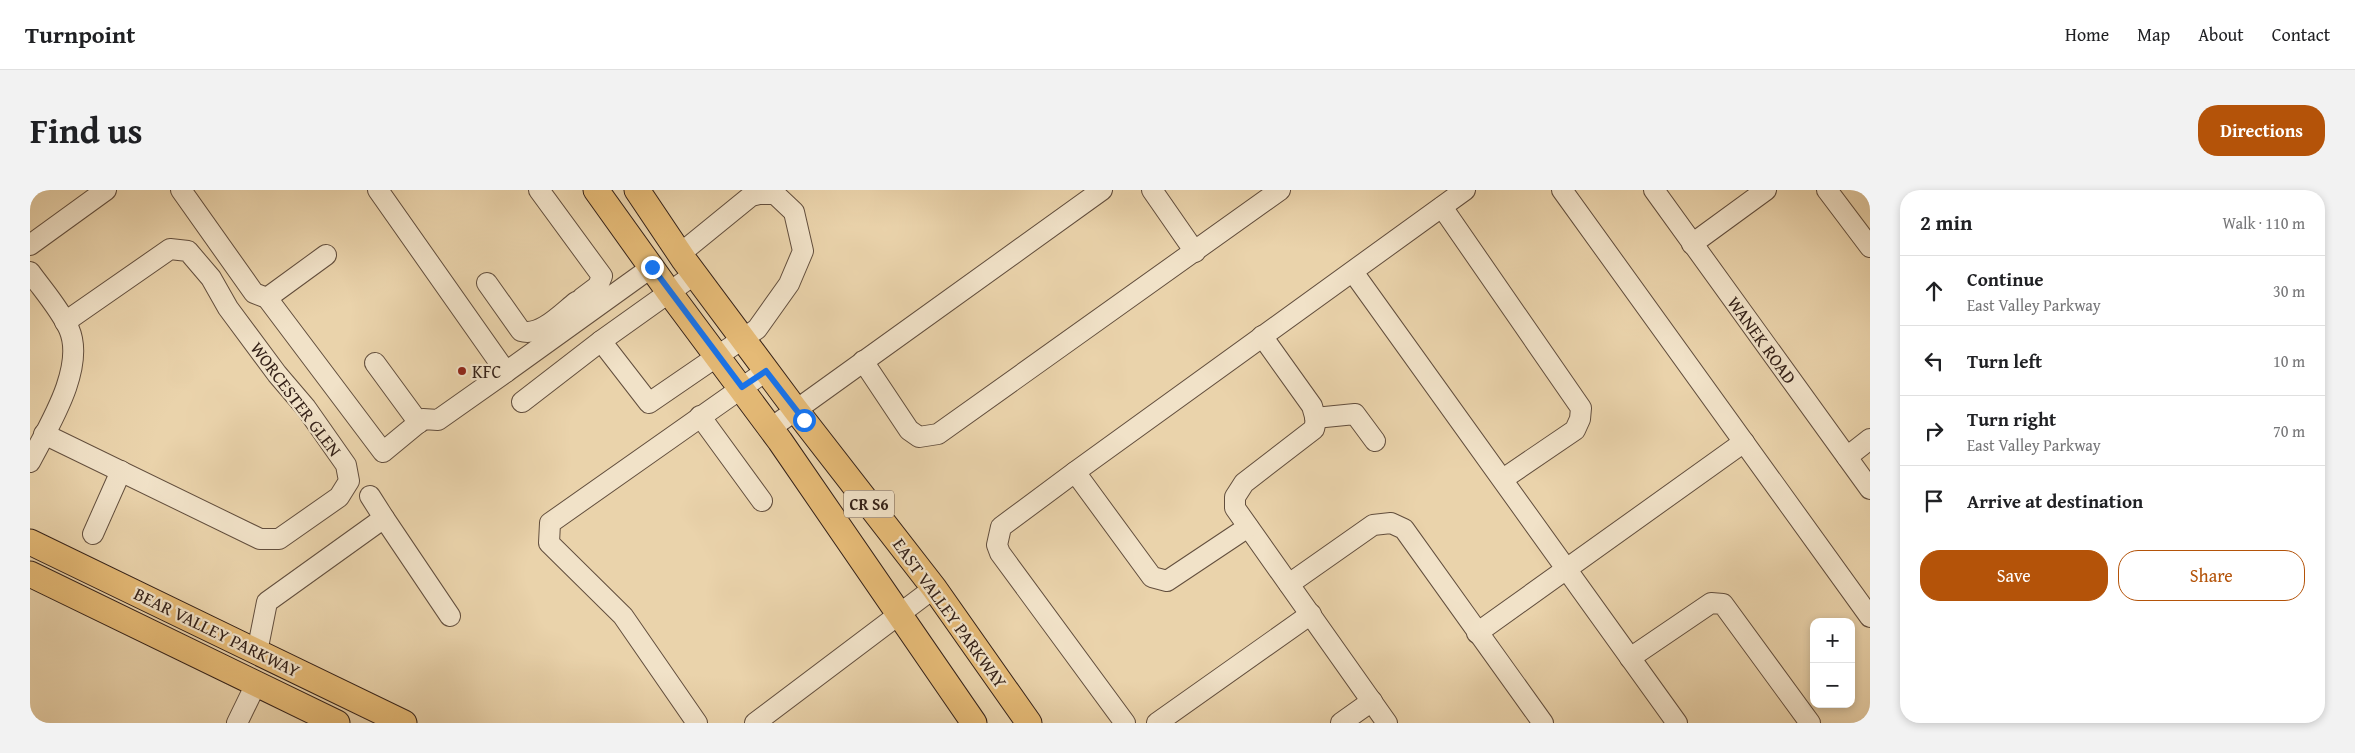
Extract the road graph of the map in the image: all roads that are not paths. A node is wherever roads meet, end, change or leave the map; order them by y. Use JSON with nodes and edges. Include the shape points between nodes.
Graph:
{"nodes":[{"id":1,"x":106,"y":190,"type":"edge"},
{"id":2,"x":181,"y":190,"type":"edge"},
{"id":3,"x":378,"y":190,"type":"edge"},
{"id":4,"x":539,"y":190,"type":"edge"},
{"id":5,"x":596,"y":190,"type":"edge"},
{"id":6,"x":637,"y":190,"type":"edge"},
{"id":7,"x":1102,"y":190,"type":"edge"},
{"id":8,"x":1152,"y":190,"type":"edge"},
{"id":9,"x":1280,"y":190,"type":"edge"},
{"id":10,"x":1465,"y":190,"type":"edge"},
{"id":11,"x":1562,"y":190,"type":"edge"},
{"id":12,"x":1654,"y":190,"type":"edge"},
{"id":13,"x":1766,"y":190,"type":"edge"},
{"id":14,"x":1827,"y":190,"type":"edge"},
{"id":15,"x":1442,"y":207,"type":"junction"},
{"id":16,"x":1692,"y":244,"type":"junction"},
{"id":17,"x":30,"y":245,"type":"edge"},
{"id":18,"x":1870,"y":247,"type":"edge"},
{"id":19,"x":1195,"y":252,"type":"junction"},
{"id":20,"x":681,"y":253,"type":"junction"},
{"id":21,"x":326,"y":255,"type":"dead end"},
{"id":22,"x":652,"y":267,"type":"junction"},
{"id":23,"x":30,"y":272,"type":"edge"},
{"id":24,"x":1353,"y":272,"type":"junction"},
{"id":25,"x":695,"y":274,"type":"junction"},
{"id":26,"x":487,"y":283,"type":"dead end"},
{"id":27,"x":669,"y":292,"type":"junction"},
{"id":28,"x":267,"y":298,"type":"junction"},
{"id":29,"x":65,"y":322,"type":"junction"},
{"id":30,"x":1262,"y":336,"type":"junction"},
{"id":31,"x":743,"y":338,"type":"junction"},
{"id":32,"x":601,"y":340,"type":"junction"},
{"id":33,"x":718,"y":355,"type":"junction"},
{"id":34,"x":863,"y":361,"type":"junction"},
{"id":35,"x":375,"y":363,"type":"dead end"},
{"id":36,"x":766,"y":371,"type":"junction"},
{"id":37,"x":506,"y":372,"type":"junction"},
{"id":38,"x":742,"y":387,"type":"junction"},
{"id":39,"x":522,"y":402,"type":"dead end"},
{"id":40,"x":795,"y":410,"type":"junction"},
{"id":41,"x":700,"y":416,"type":"junction"},
{"id":42,"x":1315,"y":418,"type":"junction"},
{"id":43,"x":419,"y":422,"type":"junction"},
{"id":44,"x":771,"y":428,"type":"junction"},
{"id":45,"x":1870,"y":438,"type":"edge"},
{"id":46,"x":1375,"y":441,"type":"dead end"},
{"id":47,"x":1744,"y":442,"type":"junction"},
{"id":48,"x":35,"y":447,"type":"edge"},
{"id":49,"x":1847,"y":457,"type":"junction"},
{"id":50,"x":121,"y":471,"type":"junction"},
{"id":51,"x":1075,"y":472,"type":"junction"},
{"id":52,"x":1503,"y":480,"type":"junction"},
{"id":53,"x":1870,"y":489,"type":"edge"},
{"id":54,"x":370,"y":496,"type":"dead end"},
{"id":55,"x":762,"y":501,"type":"dead end"},
{"id":56,"x":384,"y":518,"type":"junction"},
{"id":57,"x":1248,"y":527,"type":"junction"},
{"id":58,"x":93,"y":534,"type":"dead end"},
{"id":59,"x":30,"y":542,"type":"edge"},
{"id":60,"x":1567,"y":569,"type":"junction"},
{"id":61,"x":30,"y":574,"type":"edge"},
{"id":62,"x":1288,"y":584,"type":"junction"},
{"id":63,"x":934,"y":588,"type":"junction"},
{"id":64,"x":1311,"y":614,"type":"junction"},
{"id":65,"x":899,"y":615,"type":"junction"},
{"id":66,"x":450,"y":616,"type":"dead end"},
{"id":67,"x":1870,"y":617,"type":"edge"},
{"id":68,"x":1477,"y":633,"type":"junction"},
{"id":69,"x":257,"y":652,"type":"junction"},
{"id":70,"x":1630,"y":658,"type":"junction"},
{"id":71,"x":256,"y":684,"type":"junction"},
{"id":72,"x":1377,"y":715,"type":"edge"},
{"id":73,"x":236,"y":723,"type":"edge"},
{"id":74,"x":336,"y":723,"type":"edge"},
{"id":75,"x":404,"y":723,"type":"edge"},
{"id":76,"x":697,"y":723,"type":"edge"},
{"id":77,"x":755,"y":723,"type":"edge"},
{"id":78,"x":974,"y":723,"type":"edge"},
{"id":79,"x":1029,"y":723,"type":"edge"},
{"id":80,"x":1125,"y":723,"type":"edge"},
{"id":81,"x":1157,"y":723,"type":"edge"},
{"id":82,"x":1341,"y":723,"type":"edge"},
{"id":83,"x":1543,"y":723,"type":"edge"},
{"id":84,"x":1677,"y":723,"type":"edge"},
{"id":85,"x":1810,"y":723,"type":"edge"}],
"edges":[{"from":1,"to":17,"type":"street"},
{"from":2,"to":28,"type":"street","via":[[254,293]]},
{"from":3,"to":37,"type":"street"},
{"from":4,"to":26,"type":"street","via":[[602,276],[598,286],[538,330],[528,333],[521,331]]},
{"from":5,"to":22,"type":"main road","number":"CR S6"},
{"from":6,"to":20,"type":"main road","name":"EAST VALLEY PARKWAY","number":"CR S6"},
{"from":7,"to":34,"type":"street"},
{"from":8,"to":19,"type":"street"},
{"from":9,"to":19,"type":"street"},
{"from":10,"to":15,"type":"street"},
{"from":11,"to":47,"type":"street"},
{"from":12,"to":16,"type":"street","name":"WANEK ROAD"},
{"from":13,"to":16,"type":"street"},
{"from":14,"to":18,"type":"street"},
{"from":15,"to":24,"type":"street"},
{"from":15,"to":52,"type":"street","via":[[1581,408],[1575,430]]},
{"from":16,"to":49,"type":"street","name":"WANEK ROAD"},
{"from":19,"to":34,"type":"street","via":[[938,434],[920,437],[909,430]]},
{"from":20,"to":25,"type":"main road","name":"EAST VALLEY PARKWAY","number":"CR S6"},
{"from":20,"to":31,"type":"street","via":[[751,196],[775,194],[794,212],[803,251],[789,284],[757,329]]},
{"from":21,"to":28,"type":"street"},
{"from":22,"to":27,"type":"main road","number":"CR S6"},
{"from":22,"to":37,"type":"street"},
{"from":23,"to":29,"type":"street"},
{"from":24,"to":30,"type":"street"},
{"from":24,"to":52,"type":"street"},
{"from":25,"to":27,"type":"street"},
{"from":25,"to":31,"type":"main road","name":"EAST VALLEY PARKWAY","number":"CR S6"},
{"from":27,"to":32,"type":"street"},
{"from":27,"to":33,"type":"main road","number":"CR S6"},
{"from":28,"to":43,"type":"street","via":[[382,452]]},
{"from":29,"to":48,"type":"street","via":[[74,355],[70,378]]},
{"from":29,"to":50,"type":"street","name":"WORCESTER GLEN","via":[[170,249],[188,251],[346,465],[349,481],[339,497],[279,539],[260,539]]},
{"from":30,"to":42,"type":"street","via":[[1312,406]]},
{"from":30,"to":51,"type":"street"},
{"from":31,"to":33,"type":"street"},
{"from":31,"to":36,"type":"main road","name":"EAST VALLEY PARKWAY","number":"CR S6"},
{"from":32,"to":33,"type":"street","via":[[649,403]]},
{"from":32,"to":39,"type":"street"},
{"from":33,"to":38,"type":"main road","number":"CR S6"},
{"from":34,"to":40,"type":"street"},
{"from":35,"to":43,"type":"street"},
{"from":36,"to":38,"type":"street"},
{"from":36,"to":40,"type":"main road","name":"EAST VALLEY PARKWAY","number":"CR S6"},
{"from":37,"to":43,"type":"street","via":[[438,420],[423,419]]},
{"from":38,"to":41,"type":"street"},
{"from":38,"to":44,"type":"main road","number":"CR S6"},
{"from":40,"to":44,"type":"street"},
{"from":40,"to":63,"type":"main road","name":"EAST VALLEY PARKWAY","number":"CR S6"},
{"from":41,"to":55,"type":"street"},
{"from":41,"to":76,"type":"street","via":[[550,523],[549,543],[623,616]]},
{"from":42,"to":46,"type":"street","via":[[1355,414]]},
{"from":42,"to":57,"type":"street","via":[[1314,429],[1244,483],[1235,497],[1235,508]]},
{"from":44,"to":65,"type":"main road","number":"CR S6"},
{"from":45,"to":49,"type":"street"},
{"from":47,"to":60,"type":"street"},
{"from":47,"to":67,"type":"street"},
{"from":48,"to":50,"type":"street","name":"WORCESTER GLEN"},
{"from":49,"to":53,"type":"street","name":"WANEK ROAD"},
{"from":50,"to":58,"type":"street"},
{"from":51,"to":57,"type":"street","via":[[1152,576],[1167,581]]},
{"from":51,"to":80,"type":"street","via":[[1002,527],[997,544],[1000,553]]},
{"from":52,"to":60,"type":"street"},
{"from":54,"to":56,"type":"street"},
{"from":56,"to":66,"type":"street"},
{"from":56,"to":69,"type":"street","via":[[267,602]]},
{"from":57,"to":62,"type":"street"},
{"from":59,"to":69,"type":"main road","name":"BEAR VALLEY PARKWAY"},
{"from":60,"to":68,"type":"street"},
{"from":60,"to":70,"type":"street"},
{"from":61,"to":71,"type":"main road","name":"BEAR VALLEY PARKWAY"},
{"from":62,"to":64,"type":"street"},
{"from":62,"to":68,"type":"street","via":[[1373,526],[1391,523],[1404,529]]},
{"from":63,"to":65,"type":"street"},
{"from":63,"to":79,"type":"main road","name":"EAST VALLEY PARKWAY","number":"CR S6"},
{"from":64,"to":72,"type":"street"},
{"from":64,"to":81,"type":"street"},
{"from":65,"to":77,"type":"street"},
{"from":65,"to":78,"type":"main road","number":"CR S6"},
{"from":68,"to":83,"type":"street"},
{"from":69,"to":75,"type":"main road","name":"BEAR VALLEY PARKWAY"},
{"from":70,"to":84,"type":"street"},
{"from":70,"to":85,"type":"street","via":[[1712,603],[1723,604]]},
{"from":71,"to":73,"type":"street"},
{"from":71,"to":74,"type":"main road","name":"BEAR VALLEY PARKWAY"},
{"from":72,"to":82,"type":"street"}]}
